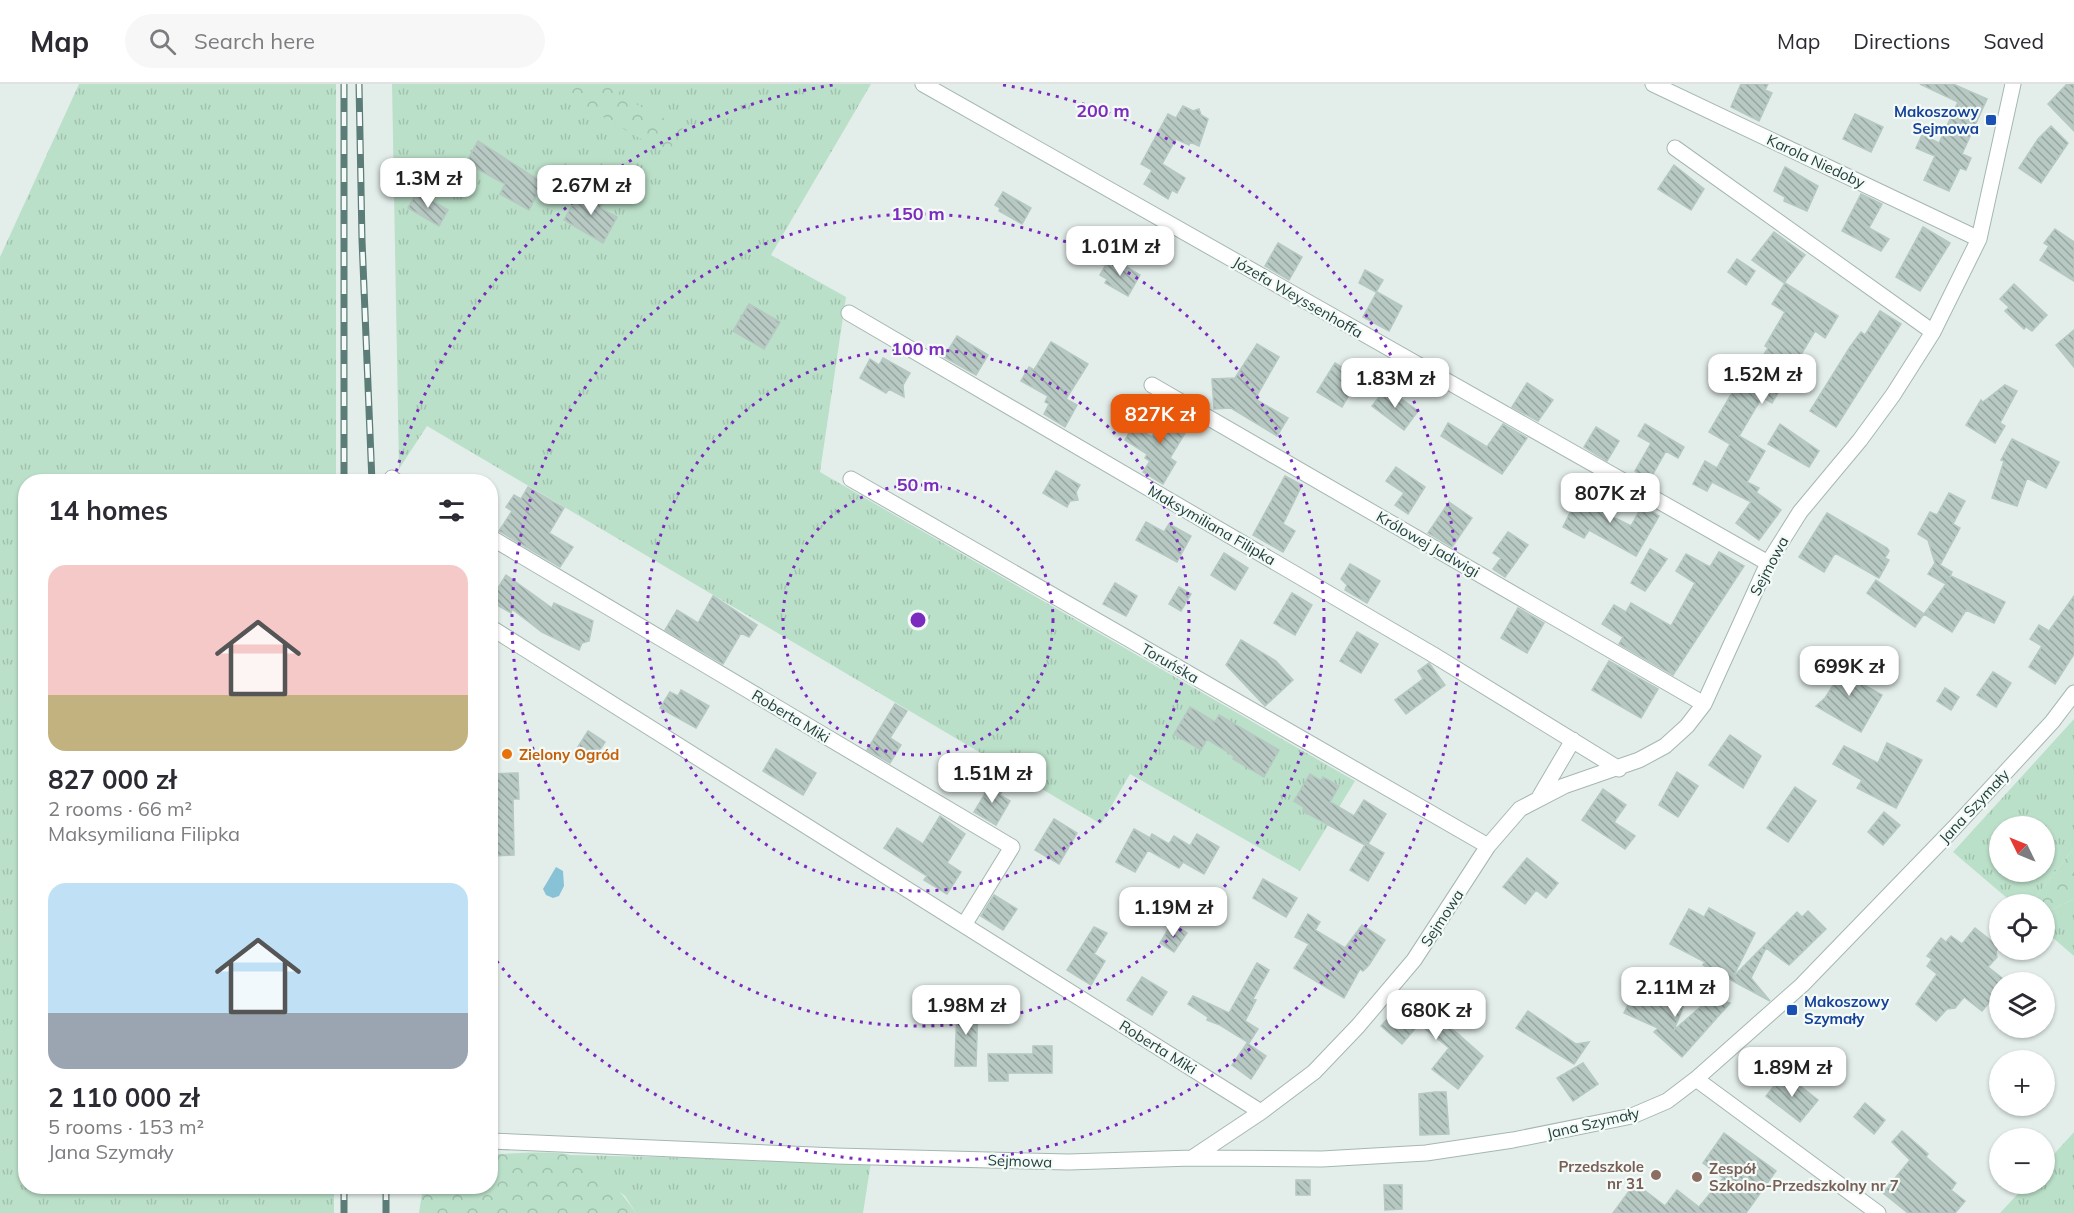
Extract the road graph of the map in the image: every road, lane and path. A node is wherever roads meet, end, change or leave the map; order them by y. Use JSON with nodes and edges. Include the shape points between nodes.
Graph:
{"nodes":[{"id":1,"x":923,"y":84,"type":"edge"},
{"id":2,"x":1653,"y":84,"type":"edge"},
{"id":3,"x":2013,"y":84,"type":"edge"},
{"id":4,"x":1675,"y":148,"type":"dead end"},
{"id":5,"x":1979,"y":238,"type":"junction"},
{"id":6,"x":849,"y":313,"type":"dead end"},
{"id":7,"x":1933,"y":332,"type":"junction"},
{"id":8,"x":1152,"y":385,"type":"dead end"},
{"id":9,"x":851,"y":479,"type":"dead end"},
{"id":10,"x":498,"y":542,"type":"edge"},
{"id":11,"x":1768,"y":562,"type":"junction"},
{"id":12,"x":498,"y":632,"type":"edge"},
{"id":13,"x":2074,"y":693,"type":"edge"},
{"id":14,"x":1704,"y":704,"type":"junction"},
{"id":15,"x":1573,"y":740,"type":"junction"},
{"id":16,"x":1619,"y":769,"type":"junction"},
{"id":17,"x":1540,"y":796,"type":"junction"},
{"id":18,"x":1488,"y":846,"type":"junction"},
{"id":19,"x":964,"y":925,"type":"junction"},
{"id":20,"x":1696,"y":1079,"type":"junction"},
{"id":21,"x":1261,"y":1112,"type":"junction"},
{"id":22,"x":498,"y":1141,"type":"edge"},
{"id":23,"x":1192,"y":1158,"type":"junction"},
{"id":24,"x":1878,"y":1213,"type":"edge"}],
"edges":[{"from":1,"to":11,"type":"street","name":"Józefa Weyssenhoffa"},
{"from":2,"to":5,"type":"street","name":"Karola Niedoby"},
{"from":3,"to":5,"type":"street","name":"Sejmowa"},
{"from":4,"to":7,"type":"street"},
{"from":5,"to":7,"type":"street","name":"Sejmowa"},
{"from":6,"to":15,"type":"street","name":"Maksymiliana Filipka"},
{"from":7,"to":11,"type":"street","name":"Sejmowa","via":[[1893,395],[1800,512]]},
{"from":8,"to":14,"type":"street","name":"Królowej Jadwigi"},
{"from":9,"to":18,"type":"street","name":"Toruńska"},
{"from":10,"to":19,"type":"street","name":"Roberta Miki","via":[[1012,847]]},
{"from":11,"to":14,"type":"street","name":"Sejmowa"},
{"from":12,"to":19,"type":"street","name":"Roberta Miki"},
{"from":13,"to":20,"type":"street","name":"Jana Szymały","via":[[2038,737],[1839,949]]},
{"from":14,"to":16,"type":"street","name":"Sejmowa","via":[[1665,746]]},
{"from":15,"to":16,"type":"street","name":"Maksymiliana Filipka"},
{"from":15,"to":17,"type":"street"},
{"from":16,"to":17,"type":"street","name":"Sejmowa"},
{"from":17,"to":18,"type":"street","name":"Sejmowa","via":[[1520,809]]},
{"from":18,"to":21,"type":"street","name":"Sejmowa","via":[[1392,988],[1314,1072]]},
{"from":19,"to":21,"type":"street","name":"Roberta Miki"},
{"from":20,"to":23,"type":"street","name":"Jana Szymały","via":[[1650,1110],[1513,1140],[1426,1153],[1334,1158]]},
{"from":20,"to":24,"type":"street"},
{"from":21,"to":23,"type":"street","name":"Sejmowa"},
{"from":22,"to":23,"type":"street","name":"Sejmowa","via":[[1069,1162]]}]}
